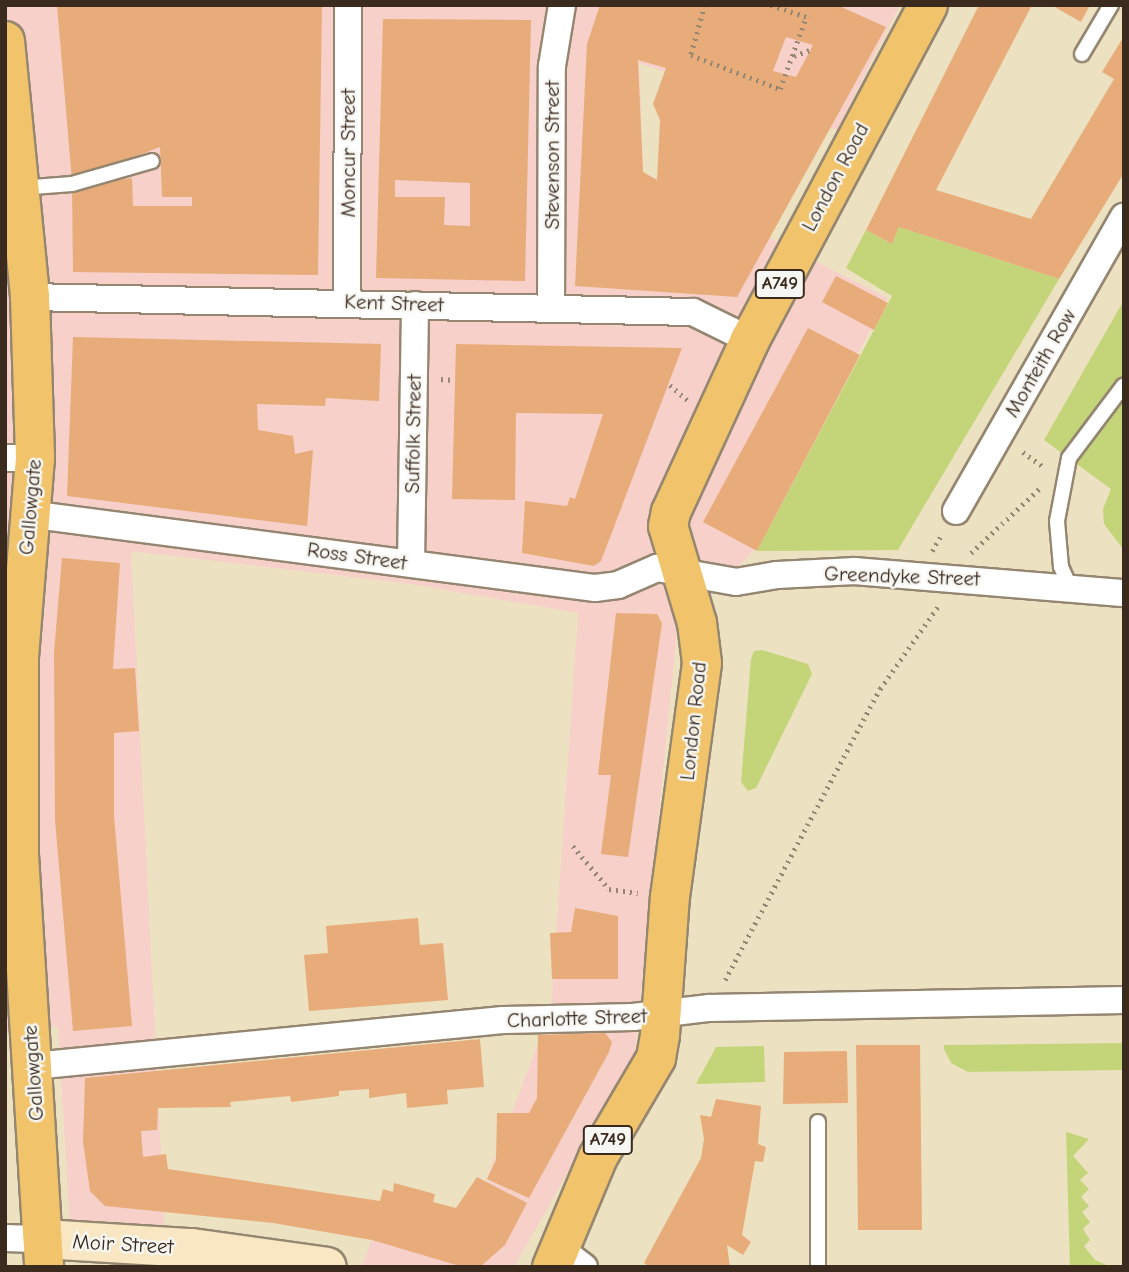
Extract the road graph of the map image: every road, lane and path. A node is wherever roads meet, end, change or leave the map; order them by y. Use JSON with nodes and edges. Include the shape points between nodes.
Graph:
{"nodes":[{"id":1,"x":348,"y":5,"type":"edge"},
{"id":2,"x":542,"y":5,"type":"edge"},
{"id":3,"x":705,"y":5,"type":"edge"},
{"id":4,"x":768,"y":5,"type":"edge"},
{"id":5,"x":928,"y":5,"type":"edge"},
{"id":6,"x":1111,"y":5,"type":"edge"},
{"id":7,"x":562,"y":6,"type":"edge"},
{"id":8,"x":5,"y":41,"type":"edge"},
{"id":9,"x":810,"y":50,"type":"dead end"},
{"id":10,"x":1082,"y":54,"type":"dead end"},
{"id":11,"x":793,"y":56,"type":"junction"},
{"id":12,"x":152,"y":161,"type":"dead end"},
{"id":13,"x":15,"y":202,"type":"edge"},
{"id":14,"x":1124,"y":216,"type":"edge"},
{"id":15,"x":30,"y":297,"type":"junction"},
{"id":16,"x":347,"y":301,"type":"junction"},
{"id":17,"x":415,"y":304,"type":"junction"},
{"id":18,"x":551,"y":306,"type":"junction"},
{"id":19,"x":750,"y":340,"type":"junction"},
{"id":20,"x":1124,"y":385,"type":"edge"},
{"id":21,"x":999,"y":436,"type":"junction"},
{"id":22,"x":20,"y":458,"type":"edge"},
{"id":23,"x":1069,"y":458,"type":"junction"},
{"id":24,"x":1054,"y":474,"type":"junction"},
{"id":25,"x":956,"y":511,"type":"joint"},
{"id":26,"x":29,"y":514,"type":"junction"},
{"id":27,"x":411,"y":563,"type":"junction"},
{"id":28,"x":682,"y":573,"type":"junction"},
{"id":29,"x":917,"y":575,"type":"junction"},
{"id":30,"x":958,"y":577,"type":"junction"},
{"id":31,"x":1070,"y":587,"type":"junction"},
{"id":32,"x":1124,"y":593,"type":"edge"},
{"id":33,"x":12,"y":656,"type":"edge"},
{"id":34,"x":573,"y":846,"type":"dead end"},
{"id":35,"x":12,"y":855,"type":"edge"},
{"id":36,"x":670,"y":897,"type":"junction"},
{"id":37,"x":1124,"y":1000,"type":"edge"},
{"id":38,"x":709,"y":1008,"type":"junction"},
{"id":39,"x":662,"y":1015,"type":"junction"},
{"id":40,"x":33,"y":1066,"type":"junction"},
{"id":41,"x":818,"y":1122,"type":"dead end"},
{"id":42,"x":5,"y":1238,"type":"edge"},
{"id":43,"x":44,"y":1253,"type":"edge"},
{"id":44,"x":565,"y":1261,"type":"edge"},
{"id":45,"x":327,"y":1267,"type":"edge"},
{"id":46,"x":818,"y":1267,"type":"edge"}],
"edges":[{"from":1,"to":16,"type":"street","name":"Moncur Street"},
{"from":2,"to":7,"type":"street"},
{"from":3,"to":11,"type":"path","via":[[691,55],[780,89]]},
{"from":4,"to":11,"type":"path","via":[[806,17]]},
{"from":5,"to":19,"type":"main road","name":"London Road","number":"A749"},
{"from":6,"to":10,"type":"lane"},
{"from":7,"to":18,"type":"street","name":"Stevenson Street","via":[[552,65]]},
{"from":8,"to":13,"type":"main road","name":"Gallowgate"},
{"from":9,"to":11,"type":"path"},
{"from":12,"to":13,"type":"lane"},
{"from":13,"to":15,"type":"main road","name":"Gallowgate"},
{"from":14,"to":21,"type":"street","name":"Monteith Row"},
{"from":15,"to":16,"type":"street","name":"Kent Street"},
{"from":15,"to":22,"type":"main road","name":"Gallowgate"},
{"from":16,"to":17,"type":"street","name":"Kent Street"},
{"from":17,"to":18,"type":"street","name":"Kent Street"},
{"from":17,"to":27,"type":"street","name":"Suffolk Street"},
{"from":18,"to":19,"type":"street","name":"Kent Street","via":[[694,312]]},
{"from":19,"to":28,"type":"main road","name":"London Road","number":"A749","via":[[675,498],[668,526]]},
{"from":20,"to":23,"type":"lane"},
{"from":21,"to":24,"type":"path"},
{"from":21,"to":25,"type":"street","name":"Monteith Row"},
{"from":22,"to":26,"type":"main road","name":"Gallowgate"},
{"from":23,"to":24,"type":"path"},
{"from":23,"to":31,"type":"lane","via":[[1057,521],[1061,567]]},
{"from":24,"to":30,"type":"path","via":[[976,548]]},
{"from":25,"to":29,"type":"path"},
{"from":26,"to":27,"type":"street","name":"Ross Street"},
{"from":26,"to":33,"type":"main road","name":"Gallowgate"},
{"from":27,"to":28,"type":"street","name":"Ross Street","via":[[595,588],[618,585],[657,568]]},
{"from":28,"to":29,"type":"street","name":"Greendyke Street","via":[[736,582],[798,573]]},
{"from":28,"to":36,"type":"main road","name":"London Road","number":"A749","via":[[698,623],[702,663]]},
{"from":29,"to":30,"type":"street","name":"Greendyke Street"},
{"from":30,"to":31,"type":"street","name":"Greendyke Street"},
{"from":30,"to":38,"type":"path","via":[[880,689]]},
{"from":31,"to":32,"type":"street","name":"Greendyke Street"},
{"from":33,"to":35,"type":"main road","name":"Gallowgate"},
{"from":34,"to":36,"type":"path","via":[[609,889]]},
{"from":35,"to":40,"type":"main road","name":"Gallowgate"},
{"from":36,"to":39,"type":"main road","name":"London Road","number":"A749"},
{"from":37,"to":38,"type":"street","name":"Charlotte Street"},
{"from":38,"to":39,"type":"street","name":"Charlotte Street"},
{"from":39,"to":40,"type":"street","name":"Charlotte Street","via":[[503,1020]]},
{"from":39,"to":44,"type":"main road","name":"London Road","number":"A749","via":[[656,1058],[598,1157]]},
{"from":40,"to":43,"type":"main road","name":"Gallowgate"},
{"from":41,"to":46,"type":"lane"},
{"from":42,"to":43,"type":"street"},
{"from":43,"to":45,"type":"street","name":"Moir Street","via":[[192,1248]]}]}
